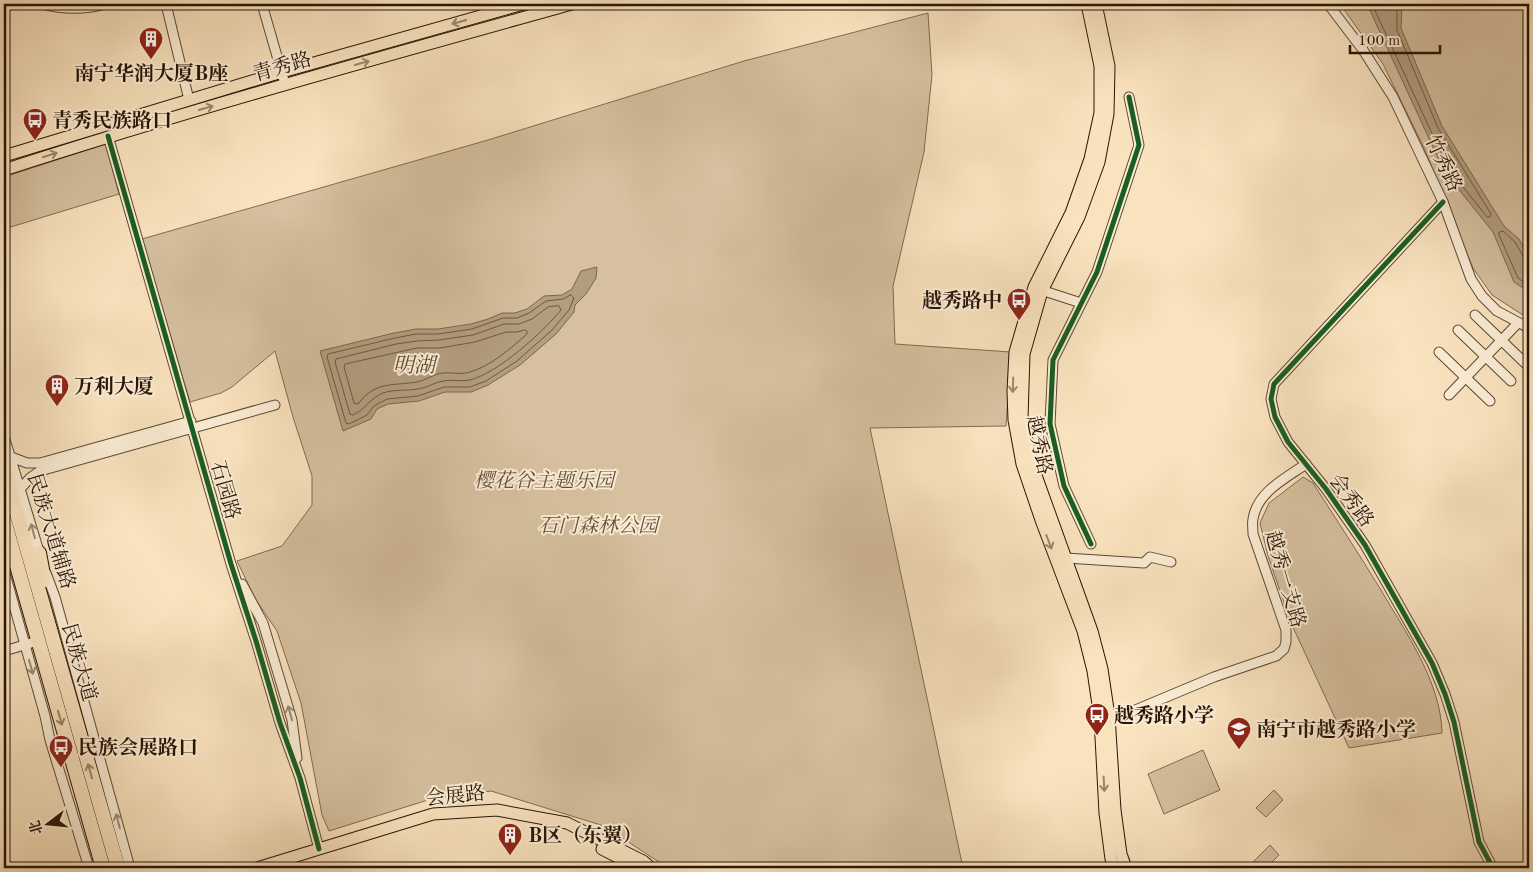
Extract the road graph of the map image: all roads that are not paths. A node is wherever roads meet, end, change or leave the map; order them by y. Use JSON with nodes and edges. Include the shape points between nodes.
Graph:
{"nodes":[{"id":1,"x":42,"y":4,"type":"edge"},
{"id":2,"x":106,"y":4,"type":"edge"},
{"id":3,"x":166,"y":4,"type":"edge"},
{"id":4,"x":262,"y":4,"type":"edge"},
{"id":5,"x":525,"y":4,"type":"edge"},
{"id":6,"x":572,"y":4,"type":"edge"},
{"id":7,"x":1087,"y":4,"type":"edge"},
{"id":8,"x":1096,"y":4,"type":"edge"},
{"id":9,"x":1328,"y":4,"type":"edge"},
{"id":10,"x":509,"y":6,"type":"edge"},
{"id":11,"x":521,"y":18,"type":"junction"},
{"id":12,"x":282,"y":72,"type":"junction"},
{"id":13,"x":285,"y":84,"type":"junction"},
{"id":14,"x":1129,"y":97,"type":"dead end"},
{"id":15,"x":189,"y":100,"type":"junction"},
{"id":16,"x":108,"y":136,"type":"junction"},
{"id":17,"x":4,"y":156,"type":"edge"},
{"id":18,"x":4,"y":170,"type":"edge"},
{"id":19,"x":1443,"y":202,"type":"junction"},
{"id":20,"x":1038,"y":289,"type":"junction"},
{"id":21,"x":1081,"y":303,"type":"junction"},
{"id":22,"x":1475,"y":315,"type":"dead end"},
{"id":23,"x":1518,"y":323,"type":"junction"},
{"id":24,"x":1529,"y":328,"type":"edge"},
{"id":25,"x":1458,"y":330,"type":"dead end"},
{"id":26,"x":1502,"y":340,"type":"junction"},
{"id":27,"x":1439,"y":352,"type":"dead end"},
{"id":28,"x":1486,"y":357,"type":"junction"},
{"id":29,"x":1526,"y":364,"type":"dead end"},
{"id":30,"x":1465,"y":378,"type":"junction"},
{"id":31,"x":1511,"y":382,"type":"dead end"},
{"id":32,"x":1449,"y":395,"type":"dead end"},
{"id":33,"x":1490,"y":402,"type":"dead end"},
{"id":34,"x":275,"y":405,"type":"dead end"},
{"id":35,"x":192,"y":425,"type":"junction"},
{"id":36,"x":4,"y":436,"type":"edge"},
{"id":37,"x":7,"y":462,"type":"edge"},
{"id":38,"x":1306,"y":464,"type":"junction"},
{"id":39,"x":21,"y":488,"type":"junction"},
{"id":40,"x":4,"y":520,"type":"edge"},
{"id":41,"x":1091,"y":544,"type":"dead end"},
{"id":42,"x":4,"y":545,"type":"edge"},
{"id":43,"x":39,"y":553,"type":"junction"},
{"id":44,"x":1066,"y":558,"type":"junction"},
{"id":45,"x":1171,"y":562,"type":"dead end"},
{"id":46,"x":4,"y":570,"type":"edge"},
{"id":47,"x":32,"y":620,"type":"junction"},
{"id":48,"x":32,"y":643,"type":"junction"},
{"id":49,"x":4,"y":651,"type":"edge"},
{"id":50,"x":64,"y":678,"type":"junction"},
{"id":51,"x":1104,"y":717,"type":"junction"},
{"id":52,"x":320,"y":849,"type":"junction"},
{"id":53,"x":88,"y":868,"type":"edge"},
{"id":54,"x":102,"y":868,"type":"edge"},
{"id":55,"x":118,"y":868,"type":"edge"},
{"id":56,"x":130,"y":868,"type":"edge"},
{"id":57,"x":257,"y":868,"type":"edge"},
{"id":58,"x":283,"y":868,"type":"edge"},
{"id":59,"x":639,"y":868,"type":"edge"},
{"id":60,"x":651,"y":868,"type":"edge"},
{"id":61,"x":1114,"y":868,"type":"edge"},
{"id":62,"x":1126,"y":868,"type":"edge"},
{"id":63,"x":1494,"y":868,"type":"edge"}],
"edges":[{"from":1,"to":2,"type":"street","via":[[61,9]]},
{"from":3,"to":15,"type":"street"},
{"from":4,"to":12,"type":"street"},
{"from":5,"to":10,"type":"main road","name":"青秀路"},
{"from":5,"to":11,"type":"street"},
{"from":6,"to":11,"type":"main road","name":"青秀路"},
{"from":7,"to":20,"type":"main road","name":"越秀路","via":[[1100,66],[1100,113],[1090,159],[1071,213]]},
{"from":8,"to":20,"type":"main road","name":"越秀路","via":[[1109,66],[1108,114],[1099,162],[1079,217]]},
{"from":9,"to":19,"type":"street","name":"竹秀路","via":[[1393,97]]},
{"from":10,"to":11,"type":"street"},
{"from":10,"to":12,"type":"main road","name":"青秀路","one_way":true},
{"from":13,"to":11,"type":"main road","name":"青秀路","one_way":true},
{"from":12,"to":13,"type":"street"},
{"from":12,"to":15,"type":"main road","name":"青秀路"},
{"from":16,"to":13,"type":"main road","name":"青秀路","one_way":true},
{"from":14,"to":21,"type":"street","via":[[1139,145],[1097,272]]},
{"from":15,"to":17,"type":"main road","name":"青秀路"},
{"from":18,"to":16,"type":"main road","name":"青秀路","one_way":true},
{"from":16,"to":35,"type":"street","name":"石园路"},
{"from":19,"to":23,"type":"street","name":"竹秀路","via":[[1471,279],[1497,311]]},
{"from":19,"to":38,"type":"street","name":"会秀路","via":[[1274,384],[1271,399],[1275,417],[1288,442]]},
{"from":20,"to":21,"type":"street"},
{"from":20,"to":44,"type":"main road","name":"越秀路","via":[[1024,354],[1022,420],[1033,467]]},
{"from":20,"to":51,"type":"main road","name":"越秀路","one_way":true,"via":[[1015,352],[1014,420],[1022,464],[1083,631]]},
{"from":21,"to":41,"type":"street","via":[[1053,360],[1050,424],[1064,486]]},
{"from":22,"to":26,"type":"street"},
{"from":23,"to":24,"type":"street","name":"竹秀路"},
{"from":23,"to":26,"type":"street"},
{"from":25,"to":28,"type":"street"},
{"from":26,"to":28,"type":"street"},
{"from":26,"to":29,"type":"street"},
{"from":27,"to":30,"type":"street"},
{"from":28,"to":30,"type":"street"},
{"from":28,"to":31,"type":"street"},
{"from":30,"to":32,"type":"street"},
{"from":30,"to":33,"type":"street"},
{"from":34,"to":35,"type":"street"},
{"from":35,"to":37,"type":"street","via":[[40,464]]},
{"from":35,"to":39,"type":"street","via":[[40,471]]},
{"from":35,"to":52,"type":"street","name":"石园路","via":[[231,564]]},
{"from":36,"to":37,"type":"street","name":"民族大道辅路"},
{"from":37,"to":39,"type":"street","name":"民族大道辅路"},
{"from":37,"to":50,"type":"highway","name":"民族大道"},
{"from":38,"to":51,"type":"street","name":"越秀一支路","via":[[1265,494],[1252,520],[1286,630],[1284,649],[1262,662],[1214,677],[1133,711]]},
{"from":38,"to":63,"type":"street","name":"会秀路","via":[[1365,546],[1432,663],[1454,722],[1479,842]]},
{"from":43,"to":39,"type":"street","name":"民族大道辅路","one_way":true},
{"from":40,"to":47,"type":"highway","name":"民族大道"},
{"from":42,"to":47,"type":"highway"},
{"from":43,"to":50,"type":"highway"},
{"from":56,"to":43,"type":"street","name":"民族大道辅路","one_way":true,"via":[[57,606]]},
{"from":44,"to":45,"type":"street","via":[[1144,563],[1150,557]]},
{"from":44,"to":51,"type":"main road","name":"越秀路","via":[[1092,630],[1102,669]]},
{"from":46,"to":48,"type":"street"},
{"from":47,"to":48,"type":"highway","name":"民族大道"},
{"from":48,"to":49,"type":"street"},
{"from":48,"to":53,"type":"street","one_way":true,"via":[[60,775]]},
{"from":48,"to":54,"type":"highway","name":"民族大道","one_way":true},
{"from":55,"to":50,"type":"highway","name":"民族大道","one_way":true},
{"from":51,"to":61,"type":"main road","name":"越秀路","one_way":true,"via":[[1105,813]]},
{"from":51,"to":62,"type":"main road","name":"越秀路","via":[[1121,854]]},
{"from":52,"to":57,"type":"main road","name":"会展路"},
{"from":52,"to":60,"type":"main road","name":"会展路","via":[[433,814],[497,810],[567,823],[643,860]]},
{"from":58,"to":59,"type":"main road","name":"会展路","via":[[436,821],[497,817],[566,830]]}]}
